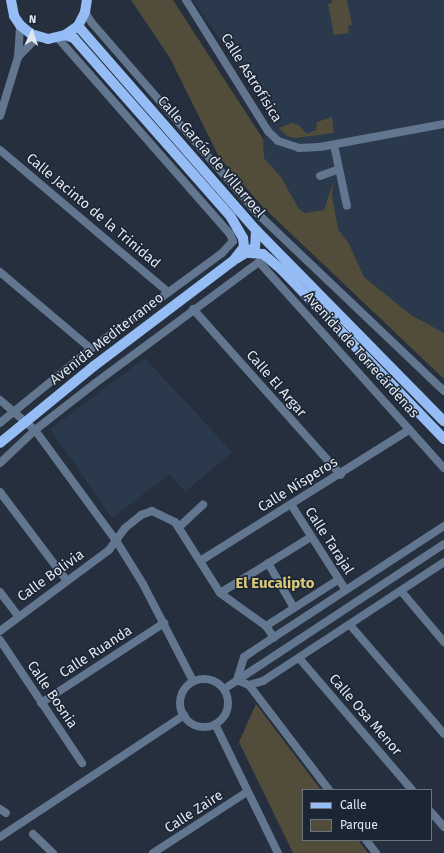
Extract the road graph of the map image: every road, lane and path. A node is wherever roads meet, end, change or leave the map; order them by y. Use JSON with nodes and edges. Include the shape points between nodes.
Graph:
{"nodes":[{"id":1,"x":11,"y":0,"type":"edge"},
{"id":2,"x":87,"y":0,"type":"edge"},
{"id":3,"x":186,"y":0,"type":"edge"},
{"id":4,"x":86,"y":12,"type":"junction"},
{"id":5,"x":20,"y":25,"type":"junction"},
{"id":6,"x":78,"y":26,"type":"junction"},
{"id":7,"x":62,"y":36,"type":"junction"},
{"id":8,"x":37,"y":37,"type":"junction"},
{"id":9,"x":18,"y":57,"type":"junction"},
{"id":10,"x":0,"y":116,"type":"edge"},
{"id":11,"x":444,"y":124,"type":"edge"},
{"id":12,"x":334,"y":145,"type":"junction"},
{"id":13,"x":0,"y":150,"type":"edge"},
{"id":14,"x":339,"y":169,"type":"junction"},
{"id":15,"x":320,"y":176,"type":"dead end"},
{"id":16,"x":346,"y":206,"type":"dead end"},
{"id":17,"x":231,"y":217,"type":"junction"},
{"id":18,"x":270,"y":225,"type":"joint"},
{"id":19,"x":256,"y":230,"type":"junction"},
{"id":20,"x":257,"y":243,"type":"junction"},
{"id":21,"x":249,"y":253,"type":"junction"},
{"id":22,"x":233,"y":261,"type":"junction"},
{"id":23,"x":281,"y":269,"type":"junction"},
{"id":24,"x":0,"y":272,"type":"edge"},
{"id":25,"x":168,"y":292,"type":"junction"},
{"id":26,"x":193,"y":310,"type":"junction"},
{"id":27,"x":92,"y":349,"type":"junction"},
{"id":28,"x":444,"y":391,"type":"edge"},
{"id":29,"x":0,"y":400,"type":"edge"},
{"id":30,"x":14,"y":411,"type":"junction"},
{"id":31,"x":25,"y":420,"type":"junction"},
{"id":32,"x":444,"y":421,"type":"edge"},
{"id":33,"x":0,"y":423,"type":"edge"},
{"id":34,"x":35,"y":430,"type":"junction"},
{"id":35,"x":409,"y":430,"type":"junction"},
{"id":36,"x":444,"y":439,"type":"edge"},
{"id":37,"x":0,"y":443,"type":"edge"},
{"id":38,"x":0,"y":463,"type":"edge"},
{"id":39,"x":444,"y":468,"type":"edge"},
{"id":40,"x":341,"y":475,"type":"junction"},
{"id":41,"x":0,"y":492,"type":"edge"},
{"id":42,"x":203,"y":505,"type":"dead end"},
{"id":43,"x":292,"y":506,"type":"junction"},
{"id":44,"x":444,"y":526,"type":"edge"},
{"id":45,"x":179,"y":527,"type":"junction"},
{"id":46,"x":311,"y":537,"type":"junction"},
{"id":47,"x":117,"y":542,"type":"junction"},
{"id":48,"x":444,"y":544,"type":"edge"},
{"id":49,"x":200,"y":561,"type":"junction"},
{"id":50,"x":444,"y":562,"type":"edge"},
{"id":51,"x":268,"y":563,"type":"junction"},
{"id":52,"x":338,"y":580,"type":"junction"},
{"id":53,"x":67,"y":581,"type":"junction"},
{"id":54,"x":345,"y":589,"type":"junction"},
{"id":55,"x":401,"y":591,"type":"junction"},
{"id":56,"x":0,"y":592,"type":"edge"},
{"id":57,"x":220,"y":593,"type":"junction"},
{"id":58,"x":294,"y":608,"type":"junction"},
{"id":59,"x":18,"y":616,"type":"junction"},
{"id":60,"x":164,"y":623,"type":"junction"},
{"id":61,"x":350,"y":625,"type":"junction"},
{"id":62,"x":266,"y":626,"type":"junction"},
{"id":63,"x":0,"y":631,"type":"edge"},
{"id":64,"x":274,"y":638,"type":"junction"},
{"id":65,"x":0,"y":640,"type":"edge"},
{"id":66,"x":444,"y":642,"type":"edge"},
{"id":67,"x":4,"y":651,"type":"edge"},
{"id":68,"x":299,"y":658,"type":"junction"},
{"id":69,"x":237,"y":680,"type":"junction"},
{"id":70,"x":193,"y":681,"type":"junction"},
{"id":71,"x":249,"y":685,"type":"junction"},
{"id":72,"x":224,"y":689,"type":"junction"},
{"id":73,"x":41,"y":703,"type":"junction"},
{"id":74,"x":184,"y":715,"type":"junction"},
{"id":75,"x":215,"y":724,"type":"junction"},
{"id":76,"x":444,"y":734,"type":"edge"},
{"id":77,"x":82,"y":763,"type":"dead end"},
{"id":78,"x":328,"y":789,"type":"edge"},
{"id":79,"x":411,"y":789,"type":"edge"},
{"id":80,"x":247,"y":792,"type":"junction"},
{"id":81,"x":432,"y":813,"type":"edge"},
{"id":82,"x":444,"y":827,"type":"edge"},
{"id":83,"x":33,"y":834,"type":"dead end"},
{"id":84,"x":0,"y":837,"type":"edge"},
{"id":85,"x":367,"y":841,"type":"edge"},
{"id":86,"x":53,"y":853,"type":"edge"},
{"id":87,"x":153,"y":853,"type":"edge"},
{"id":88,"x":278,"y":853,"type":"edge"},
{"id":89,"x":376,"y":853,"type":"edge"}],
"edges":[{"from":1,"to":5,"type":"main road"},
{"from":2,"to":4,"type":"main road"},
{"from":3,"to":12,"type":"street","name":"Calle Astrofísica","via":[[268,131],[278,141],[299,148]]},
{"from":4,"to":6,"type":"main road"},
{"from":4,"to":18,"type":"street","name":"Calle García de Villarroel","via":[[92,23]]},
{"from":5,"to":8,"type":"main road"},
{"from":5,"to":9,"type":"street"},
{"from":6,"to":7,"type":"main road"},
{"from":6,"to":19,"type":"main road","name":"Calle García de Villarroel"},
{"from":7,"to":8,"type":"main road"},
{"from":7,"to":17,"type":"main road","name":"Calle García de Villarroel","via":[[74,38]]},
{"from":7,"to":25,"type":"street","via":[[230,234],[233,241],[228,248]]},
{"from":8,"to":9,"type":"street"},
{"from":9,"to":10,"type":"street"},
{"from":11,"to":12,"type":"street","name":"Calle Astrofísica"},
{"from":12,"to":14,"type":"street"},
{"from":13,"to":25,"type":"street","name":"Calle Jacinto de la Trinidad"},
{"from":14,"to":15,"type":"street"},
{"from":14,"to":16,"type":"street"},
{"from":17,"to":20,"type":"main road"},
{"from":17,"to":22,"type":"main road","name":"Calle García de Villarroel","via":[[244,242],[241,252]]},
{"from":18,"to":28,"type":"street","name":"Avenida de Torrecárdenas"},
{"from":19,"to":20,"type":"main road","name":"Calle García de Villarroel"},
{"from":19,"to":32,"type":"main road","name":"Avenida de Torrecárdenas"},
{"from":20,"to":21,"type":"main road"},
{"from":20,"to":23,"type":"main road"},
{"from":21,"to":22,"type":"main road"},
{"from":21,"to":23,"type":"main road","via":[[264,254]]},
{"from":22,"to":31,"type":"main road","name":"Avenida Mediterraneo"},
{"from":23,"to":36,"type":"main road","name":"Avenida de Torrecárdenas"},
{"from":24,"to":27,"type":"street"},
{"from":25,"to":27,"type":"street"},
{"from":26,"to":34,"type":"street"},
{"from":26,"to":35,"type":"street","name":"Avenida de Torrecárdenas","via":[[256,262]]},
{"from":26,"to":40,"type":"street","name":"Calle El Argar"},
{"from":27,"to":30,"type":"street"},
{"from":29,"to":30,"type":"street"},
{"from":30,"to":31,"type":"street"},
{"from":30,"to":33,"type":"street"},
{"from":31,"to":34,"type":"street"},
{"from":31,"to":37,"type":"main road","name":"Avenida Mediterraneo"},
{"from":34,"to":38,"type":"street"},
{"from":34,"to":47,"type":"street"},
{"from":35,"to":39,"type":"street","name":"Avenida de Torrecárdenas"},
{"from":35,"to":40,"type":"street","name":"Calle Nísperos"},
{"from":40,"to":43,"type":"street","name":"Calle Nísperos"},
{"from":41,"to":53,"type":"street"},
{"from":42,"to":45,"type":"street"},
{"from":43,"to":46,"type":"street","name":"Calle Tarajal"},
{"from":43,"to":49,"type":"street","name":"Calle Nísperos"},
{"from":44,"to":54,"type":"street"},
{"from":45,"to":47,"type":"street","name":"Calle Bolivia","via":[[163,514],[152,511],[125,528]]},
{"from":45,"to":49,"type":"street","name":"Calle Bolivia"},
{"from":46,"to":51,"type":"street"},
{"from":46,"to":52,"type":"street","name":"Calle Tarajal"},
{"from":47,"to":53,"type":"street","name":"Calle Bolivia"},
{"from":47,"to":60,"type":"street"},
{"from":48,"to":69,"type":"street"},
{"from":49,"to":57,"type":"street","name":"Calle Bolivia"},
{"from":50,"to":55,"type":"street"},
{"from":51,"to":57,"type":"street"},
{"from":51,"to":58,"type":"street"},
{"from":52,"to":54,"type":"street","name":"Calle Tarajal"},
{"from":52,"to":58,"type":"street"},
{"from":53,"to":59,"type":"street","name":"Calle Bolivia"},
{"from":54,"to":64,"type":"street"},
{"from":55,"to":61,"type":"street"},
{"from":55,"to":66,"type":"street"},
{"from":56,"to":59,"type":"street"},
{"from":57,"to":62,"type":"street"},
{"from":58,"to":62,"type":"street"},
{"from":59,"to":63,"type":"street","name":"Calle Bolivia"},
{"from":60,"to":70,"type":"street"},
{"from":60,"to":73,"type":"street","name":"Calle Ruanda"},
{"from":61,"to":68,"type":"street"},
{"from":61,"to":76,"type":"street"},
{"from":62,"to":64,"type":"street"},
{"from":64,"to":69,"type":"street","via":[[244,658]]},
{"from":65,"to":67,"type":"street","name":"Calle Bosnia"},
{"from":67,"to":73,"type":"street","name":"Calle Bosnia"},
{"from":68,"to":71,"type":"street","via":[[263,681]]},
{"from":68,"to":79,"type":"street","name":"Calle Osa Menor"},
{"from":69,"to":71,"type":"street"},
{"from":69,"to":72,"type":"street"},
{"from":70,"to":72,"type":"street","via":[[209,679]]},
{"from":70,"to":74,"type":"street","via":[[180,697]]},
{"from":71,"to":78,"type":"street"},
{"from":72,"to":75,"type":"street","via":[[228,708]]},
{"from":73,"to":77,"type":"street","name":"Calle Bosnia"},
{"from":74,"to":75,"type":"street","via":[[198,726]]},
{"from":74,"to":84,"type":"street"},
{"from":75,"to":80,"type":"street"},
{"from":80,"to":87,"type":"street","name":"Calle Zaire"},
{"from":80,"to":88,"type":"street"},
{"from":81,"to":82,"type":"street"},
{"from":83,"to":86,"type":"street"},
{"from":85,"to":89,"type":"street"}]}
